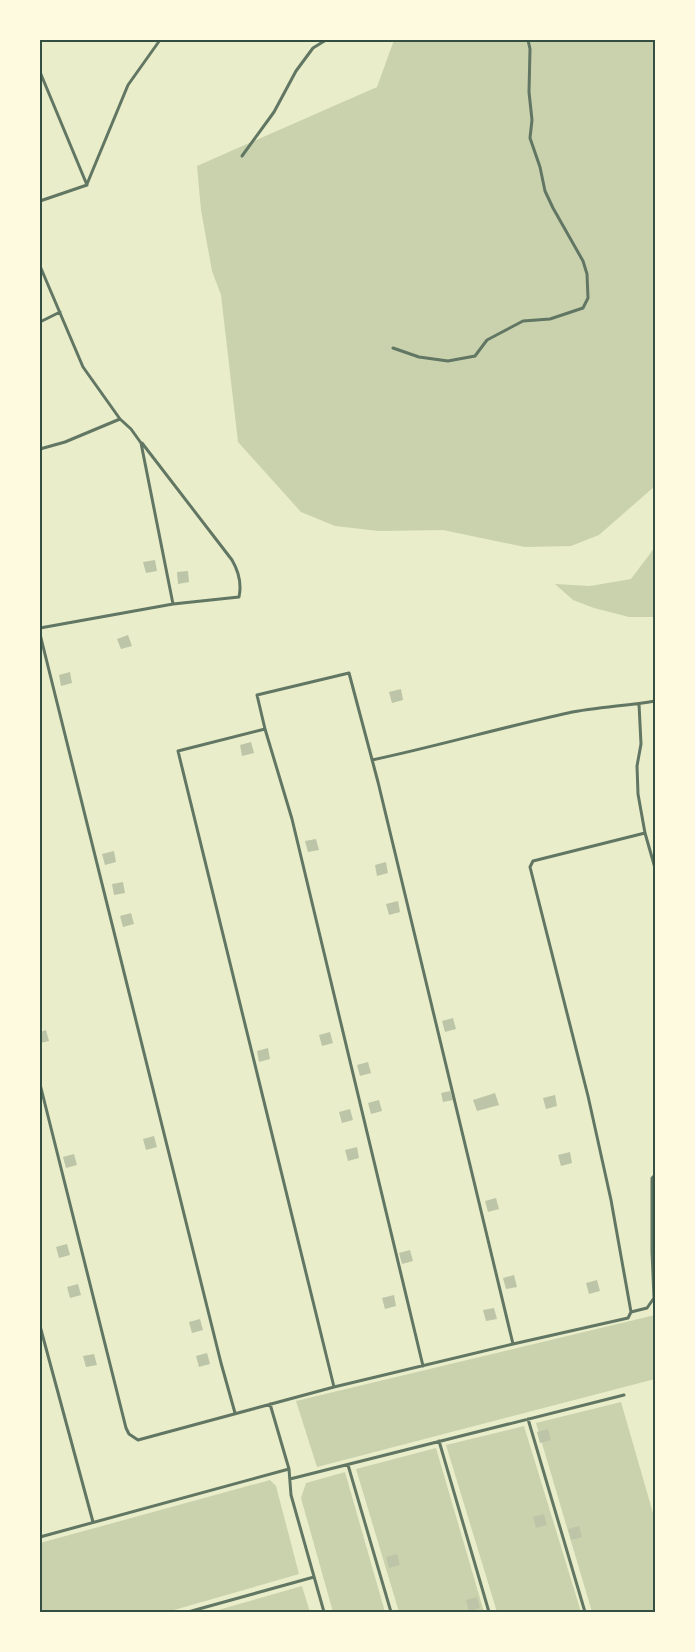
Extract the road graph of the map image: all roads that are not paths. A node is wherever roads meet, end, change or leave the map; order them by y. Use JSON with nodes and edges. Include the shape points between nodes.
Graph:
{"nodes":[{"id":1,"x":160,"y":40,"type":"edge"},
{"id":2,"x":326,"y":40,"type":"edge"},
{"id":3,"x":528,"y":40,"type":"edge"},
{"id":4,"x":40,"y":72,"type":"edge"},
{"id":5,"x":242,"y":156,"type":"dead end"},
{"id":6,"x":87,"y":185,"type":"junction"},
{"id":7,"x":40,"y":201,"type":"edge"},
{"id":8,"x":40,"y":266,"type":"edge"},
{"id":9,"x":60,"y":312,"type":"junction"},
{"id":10,"x":40,"y":322,"type":"edge"},
{"id":11,"x":393,"y":348,"type":"dead end"},
{"id":12,"x":120,"y":419,"type":"junction"},
{"id":13,"x":141,"y":443,"type":"junction"},
{"id":14,"x":40,"y":449,"type":"edge"},
{"id":15,"x":174,"y":604,"type":"junction"},
{"id":16,"x":40,"y":628,"type":"edge"},
{"id":17,"x":40,"y":634,"type":"edge"},
{"id":18,"x":655,"y":701,"type":"edge"},
{"id":19,"x":639,"y":704,"type":"junction"},
{"id":20,"x":265,"y":729,"type":"junction"},
{"id":21,"x":372,"y":760,"type":"junction"},
{"id":22,"x":644,"y":834,"type":"junction"},
{"id":23,"x":655,"y":868,"type":"edge"},
{"id":24,"x":40,"y":1084,"type":"edge"},
{"id":25,"x":655,"y":1175,"type":"edge"},
{"id":26,"x":631,"y":1312,"type":"junction"},
{"id":27,"x":40,"y":1326,"type":"edge"},
{"id":28,"x":513,"y":1344,"type":"junction"},
{"id":29,"x":423,"y":1366,"type":"junction"},
{"id":30,"x":334,"y":1387,"type":"junction"},
{"id":31,"x":624,"y":1395,"type":"dead end"},
{"id":32,"x":270,"y":1404,"type":"junction"},
{"id":33,"x":235,"y":1413,"type":"junction"},
{"id":34,"x":527,"y":1418,"type":"junction"},
{"id":35,"x":439,"y":1441,"type":"junction"},
{"id":36,"x":348,"y":1465,"type":"junction"},
{"id":37,"x":289,"y":1469,"type":"junction"},
{"id":38,"x":290,"y":1479,"type":"junction"},
{"id":39,"x":93,"y":1522,"type":"junction"},
{"id":40,"x":40,"y":1537,"type":"edge"},
{"id":41,"x":314,"y":1578,"type":"junction"},
{"id":42,"x":188,"y":1612,"type":"edge"},
{"id":43,"x":324,"y":1612,"type":"edge"},
{"id":44,"x":391,"y":1612,"type":"edge"},
{"id":45,"x":489,"y":1612,"type":"edge"},
{"id":46,"x":586,"y":1612,"type":"edge"}],
"edges":[{"from":1,"to":6,"type":"lane","via":[[128,84]]},
{"from":2,"to":5,"type":"lane","via":[[313,48],[296,70],[274,112]]},
{"from":3,"to":11,"type":"lane","via":[[530,138],[553,208],[583,261],[588,298],[583,308],[572,312],[550,319],[523,321],[487,340],[475,356],[448,361],[419,357]]},
{"from":4,"to":6,"type":"lane"},
{"from":6,"to":7,"type":"lane"},
{"from":8,"to":9,"type":"lane"},
{"from":9,"to":10,"type":"lane"},
{"from":9,"to":12,"type":"lane","via":[[83,367]]},
{"from":12,"to":13,"type":"lane"},
{"from":12,"to":14,"type":"lane"},
{"from":13,"to":15,"type":"lane"},
{"from":13,"to":15,"type":"lane","via":[[232,560],[241,583],[239,597]]},
{"from":15,"to":16,"type":"lane"},
{"from":17,"to":33,"type":"lane"},
{"from":18,"to":19,"type":"lane"},
{"from":19,"to":21,"type":"lane","via":[[569,713]]},
{"from":19,"to":22,"type":"lane","via":[[638,794]]},
{"from":20,"to":21,"type":"lane","via":[[258,695],[349,673]]},
{"from":20,"to":29,"type":"lane","via":[[292,819]]},
{"from":20,"to":30,"type":"lane","via":[[178,751]]},
{"from":21,"to":28,"type":"lane"},
{"from":22,"to":23,"type":"lane"},
{"from":22,"to":26,"type":"lane","via":[[533,861],[530,868],[588,1096]]},
{"from":24,"to":33,"type":"lane","via":[[129,1434],[138,1440]]},
{"from":25,"to":26,"type":"lane","via":[[652,1178],[654,1298],[647,1308]]},
{"from":26,"to":28,"type":"lane","via":[[628,1318]]},
{"from":27,"to":39,"type":"lane"},
{"from":28,"to":29,"type":"lane"},
{"from":29,"to":30,"type":"lane"},
{"from":30,"to":32,"type":"lane"},
{"from":31,"to":34,"type":"lane"},
{"from":32,"to":33,"type":"lane"},
{"from":32,"to":37,"type":"lane"},
{"from":34,"to":35,"type":"lane"},
{"from":34,"to":46,"type":"lane"},
{"from":35,"to":36,"type":"lane"},
{"from":35,"to":45,"type":"lane"},
{"from":36,"to":38,"type":"lane"},
{"from":36,"to":44,"type":"lane"},
{"from":37,"to":38,"type":"lane"},
{"from":37,"to":39,"type":"lane"},
{"from":38,"to":41,"type":"lane","via":[[291,1495]]},
{"from":39,"to":40,"type":"lane"},
{"from":41,"to":42,"type":"lane"},
{"from":41,"to":43,"type":"lane"}]}
